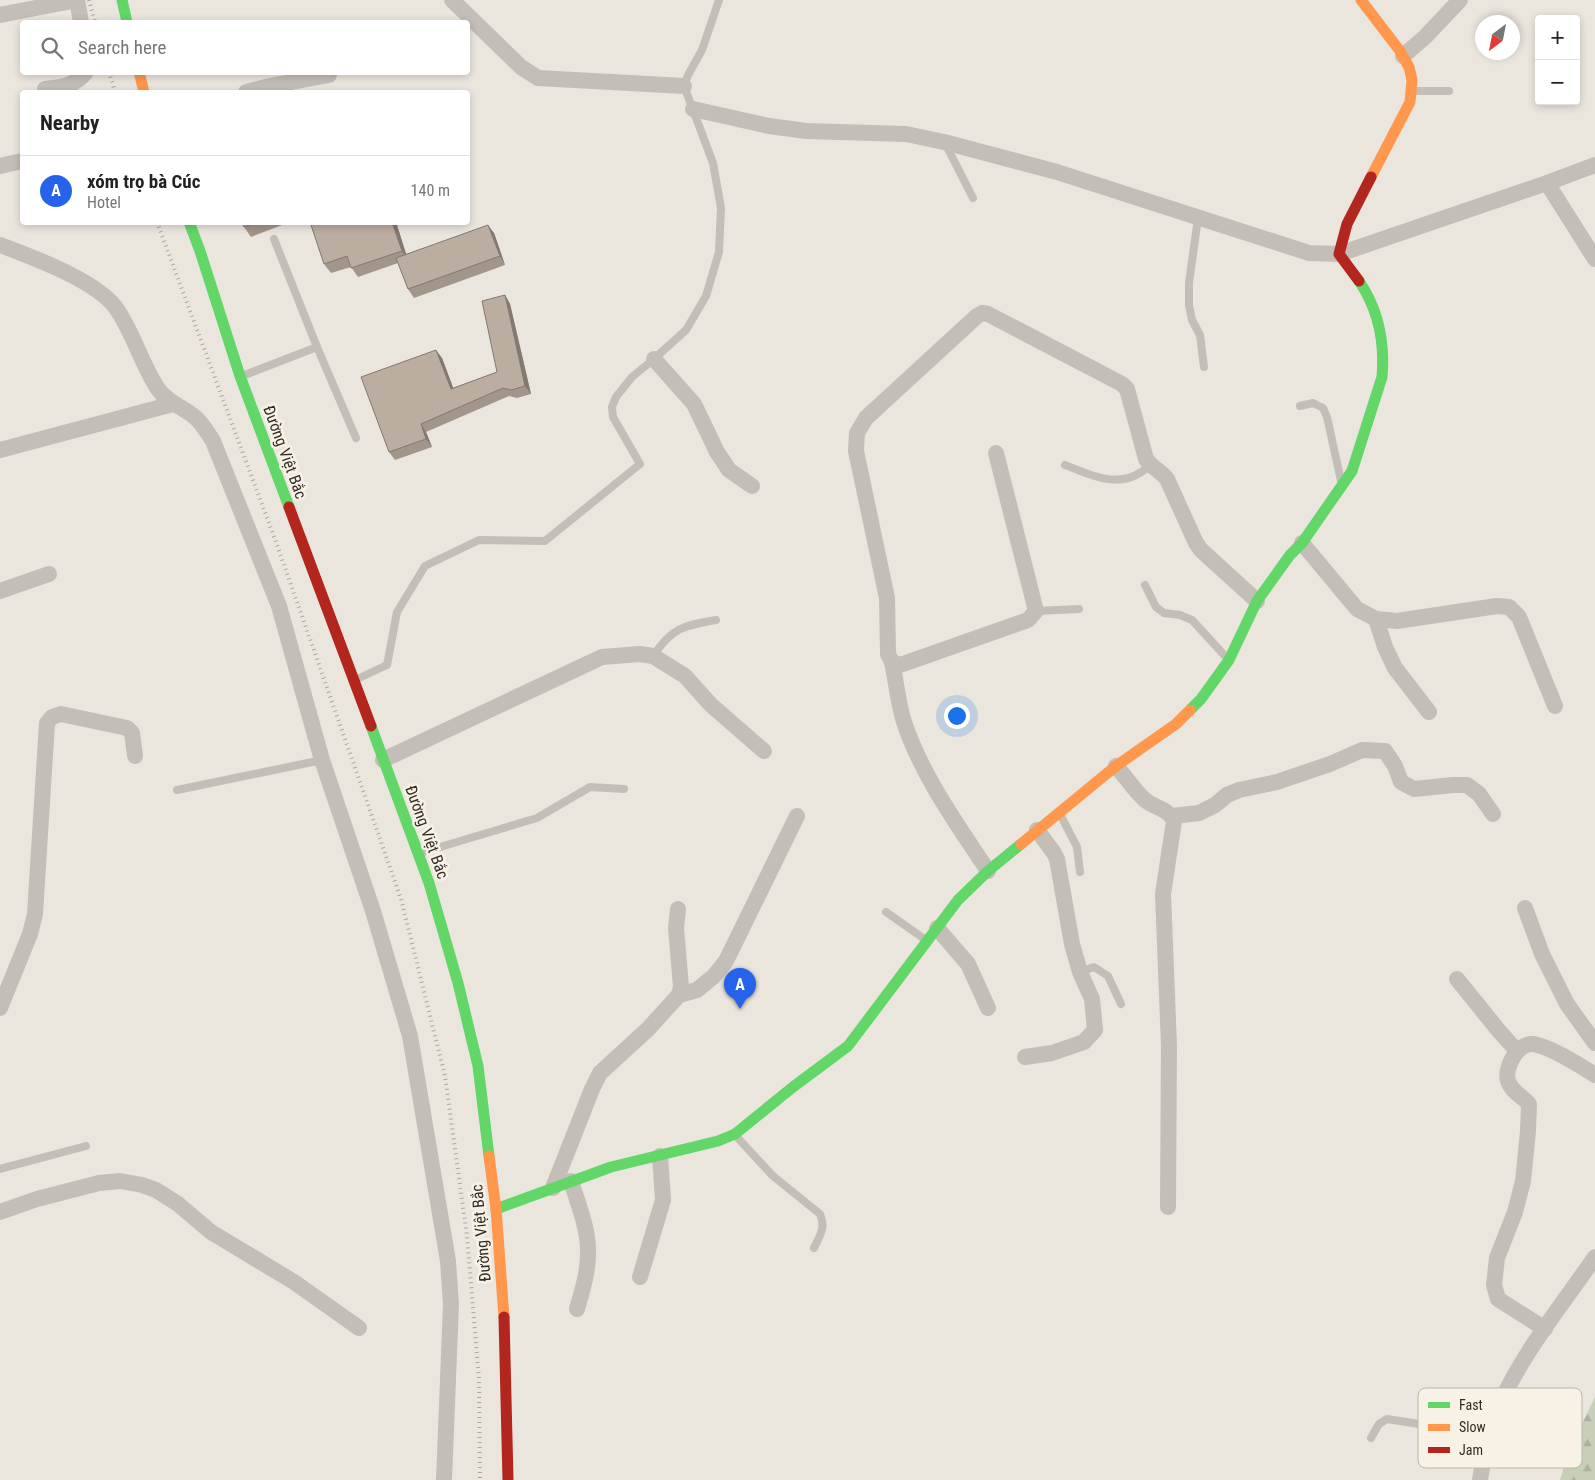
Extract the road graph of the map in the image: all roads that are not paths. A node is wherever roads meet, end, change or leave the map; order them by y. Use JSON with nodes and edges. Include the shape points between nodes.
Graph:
{"nodes":[{"id":1,"x":77,"y":0,"type":"edge"},
{"id":2,"x":122,"y":0,"type":"edge"},
{"id":3,"x":452,"y":0,"type":"edge"},
{"id":4,"x":719,"y":0,"type":"edge"},
{"id":5,"x":1361,"y":0,"type":"edge"},
{"id":6,"x":1460,"y":0,"type":"edge"},
{"id":7,"x":0,"y":15,"type":"edge"},
{"id":8,"x":81,"y":20,"type":"edge"},
{"id":9,"x":127,"y":20,"type":"edge"},
{"id":10,"x":1403,"y":56,"type":"junction"},
{"id":11,"x":83,"y":75,"type":"edge"},
{"id":12,"x":140,"y":75,"type":"edge"},
{"id":13,"x":329,"y":75,"type":"dead end"},
{"id":14,"x":684,"y":86,"type":"junction"},
{"id":15,"x":45,"y":89,"type":"dead end"},
{"id":16,"x":144,"y":90,"type":"edge"},
{"id":17,"x":254,"y":90,"type":"edge"},
{"id":18,"x":1412,"y":91,"type":"junction"},
{"id":19,"x":1449,"y":91,"type":"dead end"},
{"id":20,"x":693,"y":109,"type":"junction"},
{"id":21,"x":944,"y":142,"type":"junction"},
{"id":22,"x":20,"y":161,"type":"edge"},
{"id":23,"x":1595,"y":165,"type":"edge"},
{"id":24,"x":0,"y":166,"type":"edge"},
{"id":25,"x":1547,"y":184,"type":"junction"},
{"id":26,"x":973,"y":198,"type":"dead end"},
{"id":27,"x":1198,"y":218,"type":"junction"},
{"id":28,"x":190,"y":225,"type":"edge"},
{"id":29,"x":274,"y":239,"type":"dead end"},
{"id":30,"x":0,"y":245,"type":"edge"},
{"id":31,"x":1339,"y":254,"type":"junction"},
{"id":32,"x":1595,"y":259,"type":"edge"},
{"id":33,"x":317,"y":347,"type":"junction"},
{"id":34,"x":654,"y":359,"type":"junction"},
{"id":35,"x":1204,"y":367,"type":"dead end"},
{"id":36,"x":240,"y":376,"type":"junction"},
{"id":37,"x":173,"y":404,"type":"junction"},
{"id":38,"x":1300,"y":406,"type":"dead end"},
{"id":39,"x":356,"y":438,"type":"dead end"},
{"id":40,"x":0,"y":450,"type":"edge"},
{"id":41,"x":996,"y":453,"type":"dead end"},
{"id":42,"x":1065,"y":465,"type":"dead end"},
{"id":43,"x":1151,"y":466,"type":"junction"},
{"id":44,"x":752,"y":486,"type":"dead end"},
{"id":45,"x":1342,"y":488,"type":"junction"},
{"id":46,"x":1302,"y":543,"type":"junction"},
{"id":47,"x":49,"y":574,"type":"dead end"},
{"id":48,"x":1145,"y":585,"type":"dead end"},
{"id":49,"x":0,"y":591,"type":"edge"},
{"id":50,"x":1257,"y":602,"type":"junction"},
{"id":51,"x":1079,"y":609,"type":"dead end"},
{"id":52,"x":1036,"y":611,"type":"junction"},
{"id":53,"x":1376,"y":619,"type":"junction"},
{"id":54,"x":716,"y":620,"type":"dead end"},
{"id":55,"x":653,"y":656,"type":"junction"},
{"id":56,"x":1229,"y":660,"type":"junction"},
{"id":57,"x":892,"y":662,"type":"junction"},
{"id":58,"x":353,"y":681,"type":"junction"},
{"id":59,"x":1555,"y":706,"type":"dead end"},
{"id":60,"x":1429,"y":712,"type":"dead end"},
{"id":61,"x":764,"y":751,"type":"dead end"},
{"id":62,"x":135,"y":756,"type":"dead end"},
{"id":63,"x":322,"y":760,"type":"junction"},
{"id":64,"x":383,"y":760,"type":"junction"},
{"id":65,"x":1116,"y":766,"type":"junction"},
{"id":66,"x":624,"y":789,"type":"dead end"},
{"id":67,"x":177,"y":790,"type":"dead end"},
{"id":68,"x":1059,"y":812,"type":"junction"},
{"id":69,"x":1493,"y":814,"type":"dead end"},
{"id":70,"x":797,"y":816,"type":"dead end"},
{"id":71,"x":1172,"y":816,"type":"junction"},
{"id":72,"x":1037,"y":830,"type":"junction"},
{"id":73,"x":418,"y":854,"type":"junction"},
{"id":74,"x":988,"y":871,"type":"junction"},
{"id":75,"x":1080,"y":872,"type":"dead end"},
{"id":76,"x":1525,"y":908,"type":"dead end"},
{"id":77,"x":678,"y":909,"type":"dead end"},
{"id":78,"x":886,"y":912,"type":"dead end"},
{"id":79,"x":932,"y":935,"type":"junction"},
{"id":80,"x":1080,"y":972,"type":"junction"},
{"id":81,"x":1457,"y":979,"type":"dead end"},
{"id":82,"x":679,"y":995,"type":"junction"},
{"id":83,"x":1121,"y":1004,"type":"dead end"},
{"id":84,"x":0,"y":1008,"type":"edge"},
{"id":85,"x":988,"y":1008,"type":"dead end"},
{"id":86,"x":1595,"y":1043,"type":"edge"},
{"id":87,"x":1517,"y":1051,"type":"junction"},
{"id":88,"x":1025,"y":1057,"type":"dead end"},
{"id":89,"x":1595,"y":1075,"type":"edge"},
{"id":90,"x":735,"y":1134,"type":"junction"},
{"id":91,"x":86,"y":1146,"type":"dead end"},
{"id":92,"x":660,"y":1156,"type":"junction"},
{"id":93,"x":0,"y":1169,"type":"edge"},
{"id":94,"x":570,"y":1181,"type":"junction"},
{"id":95,"x":553,"y":1188,"type":"junction"},
{"id":96,"x":1168,"y":1207,"type":"dead end"},
{"id":97,"x":496,"y":1209,"type":"junction"},
{"id":98,"x":0,"y":1212,"type":"edge"},
{"id":99,"x":814,"y":1248,"type":"dead end"},
{"id":100,"x":1595,"y":1257,"type":"edge"},
{"id":101,"x":640,"y":1277,"type":"dead end"},
{"id":102,"x":578,"y":1309,"type":"dead end"},
{"id":103,"x":359,"y":1328,"type":"dead end"},
{"id":104,"x":1545,"y":1329,"type":"junction"},
{"id":105,"x":1508,"y":1388,"type":"edge"},
{"id":106,"x":1418,"y":1423,"type":"edge"},
{"id":107,"x":1370,"y":1438,"type":"dead end"},
{"id":108,"x":444,"y":1480,"type":"edge"},
{"id":109,"x":508,"y":1480,"type":"edge"}],
"edges":[{"from":1,"to":7,"type":"street"},
{"from":1,"to":8,"type":"street"},
{"from":2,"to":9,"type":"street"},
{"from":3,"to":14,"type":"street","via":[[521,67],[538,78]]},
{"from":4,"to":14,"type":"lane","via":[[702,50]]},
{"from":5,"to":10,"type":"street"},
{"from":6,"to":10,"type":"street"},
{"from":10,"to":18,"type":"street","via":[[1409,69]]},
{"from":11,"to":15,"type":"street","via":[[72,85]]},
{"from":12,"to":16,"type":"street"},
{"from":13,"to":17,"type":"street"},
{"from":14,"to":20,"type":"lane"},
{"from":18,"to":19,"type":"lane"},
{"from":18,"to":31,"type":"street","via":[[1410,102],[1347,224]]},
{"from":20,"to":21,"type":"street","via":[[806,132],[906,134]]},
{"from":20,"to":34,"type":"lane","via":[[713,164],[720,208],[719,252],[706,296],[691,322]]},
{"from":21,"to":26,"type":"lane"},
{"from":21,"to":27,"type":"street","via":[[1057,172]]},
{"from":22,"to":24,"type":"street"},
{"from":23,"to":25,"type":"street"},
{"from":25,"to":31,"type":"street"},
{"from":25,"to":32,"type":"street"},
{"from":27,"to":31,"type":"street","via":[[1308,253]]},
{"from":27,"to":35,"type":"lane","via":[[1189,305],[1200,335]]},
{"from":28,"to":36,"type":"street","name":"Đường Việt Bắc"},
{"from":29,"to":33,"type":"lane"},
{"from":30,"to":37,"type":"street","via":[[96,288],[110,299],[159,389]]},
{"from":31,"to":45,"type":"street","via":[[1367,295],[1380,328],[1385,360],[1352,471]]},
{"from":33,"to":36,"type":"lane"},
{"from":33,"to":39,"type":"lane"},
{"from":34,"to":44,"type":"street","via":[[694,404],[729,470]]},
{"from":34,"to":58,"type":"lane","via":[[632,377],[612,407],[613,417],[640,464],[545,541],[478,540],[425,566],[396,612],[387,665]]},
{"from":36,"to":58,"type":"street","name":"Đường Việt Bắc"},
{"from":37,"to":40,"type":"street"},
{"from":37,"to":63,"type":"street","via":[[197,419],[213,441],[279,606]]},
{"from":38,"to":45,"type":"lane","via":[[1313,404],[1323,408]]},
{"from":41,"to":52,"type":"street"},
{"from":42,"to":43,"type":"lane","via":[[1112,480],[1133,477]]},
{"from":43,"to":50,"type":"street","via":[[1167,479],[1201,550]]},
{"from":43,"to":57,"type":"street","via":[[1146,459],[1129,394],[1122,384],[988,314],[977,316],[866,418],[856,433],[856,451],[887,598],[888,654]]},
{"from":45,"to":46,"type":"street"},
{"from":46,"to":50,"type":"street"},
{"from":46,"to":53,"type":"street","via":[[1357,609]]},
{"from":47,"to":49,"type":"street"},
{"from":48,"to":56,"type":"lane","via":[[1156,607],[1192,620]]},
{"from":50,"to":56,"type":"street"},
{"from":51,"to":52,"type":"lane"},
{"from":52,"to":57,"type":"street","via":[[1019,624],[900,665]]},
{"from":53,"to":59,"type":"street","via":[[1397,621],[1497,606],[1510,607],[1519,617]]},
{"from":53,"to":60,"type":"street","via":[[1395,668]]},
{"from":54,"to":55,"type":"lane","via":[[686,626],[666,638]]},
{"from":55,"to":61,"type":"street","via":[[685,676]]},
{"from":55,"to":64,"type":"street","via":[[602,657]]},
{"from":56,"to":65,"type":"street","via":[[1201,700],[1176,724]]},
{"from":57,"to":74,"type":"street","via":[[903,720],[914,747],[954,820]]},
{"from":58,"to":64,"type":"street","name":"Đường Việt Bắc"},
{"from":62,"to":84,"type":"street","via":[[132,733],[127,728],[61,714],[47,723],[35,914]]},
{"from":63,"to":67,"type":"lane"},
{"from":63,"to":108,"type":"street","via":[[373,910],[410,1036],[437,1191],[451,1304]]},
{"from":64,"to":73,"type":"street","name":"Đường Việt Bắc"},
{"from":65,"to":68,"type":"street"},
{"from":65,"to":71,"type":"street","via":[[1142,797]]},
{"from":66,"to":73,"type":"lane","via":[[590,787],[537,818]]},
{"from":68,"to":72,"type":"street"},
{"from":68,"to":75,"type":"lane","via":[[1077,847]]},
{"from":69,"to":71,"type":"street","via":[[1479,794],[1467,785],[1414,789],[1401,782],[1385,750],[1362,750],[1277,782],[1239,790],[1199,812]]},
{"from":70,"to":82,"type":"street","via":[[726,961],[697,990]]},
{"from":71,"to":96,"type":"street","via":[[1174,821],[1163,894],[1169,1046]]},
{"from":72,"to":74,"type":"street"},
{"from":72,"to":80,"type":"street","via":[[1057,859]]},
{"from":73,"to":97,"type":"street","name":"Đường Việt Bắc","via":[[455,974],[478,1066]]},
{"from":74,"to":79,"type":"street","via":[[958,900]]},
{"from":76,"to":86,"type":"street","via":[[1542,954],[1567,1004]]},
{"from":77,"to":82,"type":"street","via":[[676,928],[682,987]]},
{"from":78,"to":79,"type":"lane"},
{"from":79,"to":85,"type":"street","via":[[968,964]]},
{"from":79,"to":90,"type":"street","via":[[848,1046]]},
{"from":80,"to":83,"type":"lane","via":[[1094,968],[1108,976]]},
{"from":80,"to":88,"type":"street","via":[[1092,999],[1095,1030],[1084,1042],[1052,1053]]},
{"from":81,"to":87,"type":"street"},
{"from":82,"to":95,"type":"street","via":[[600,1073]]},
{"from":87,"to":89,"type":"street","via":[[1525,1044],[1534,1044]]},
{"from":87,"to":104,"type":"street","via":[[1507,1079],[1511,1088],[1529,1104],[1527,1141],[1521,1189],[1497,1258],[1494,1286],[1498,1299]]},
{"from":90,"to":92,"type":"street"},
{"from":90,"to":99,"type":"lane","via":[[773,1176],[820,1214],[824,1222]]},
{"from":91,"to":93,"type":"lane"},
{"from":92,"to":94,"type":"street","via":[[611,1167]]},
{"from":92,"to":101,"type":"street","via":[[663,1200]]},
{"from":94,"to":95,"type":"street"},
{"from":94,"to":102,"type":"street","via":[[587,1238],[586,1278]]},
{"from":95,"to":97,"type":"street"},
{"from":97,"to":109,"type":"street","name":"Đường Việt Bắc","via":[[504,1315]]},
{"from":98,"to":103,"type":"street","via":[[99,1183],[120,1181],[142,1185],[178,1204],[211,1232],[294,1282]]},
{"from":100,"to":104,"type":"street"},
{"from":104,"to":105,"type":"street"},
{"from":106,"to":107,"type":"lane","via":[[1387,1419],[1379,1424]]}]}
